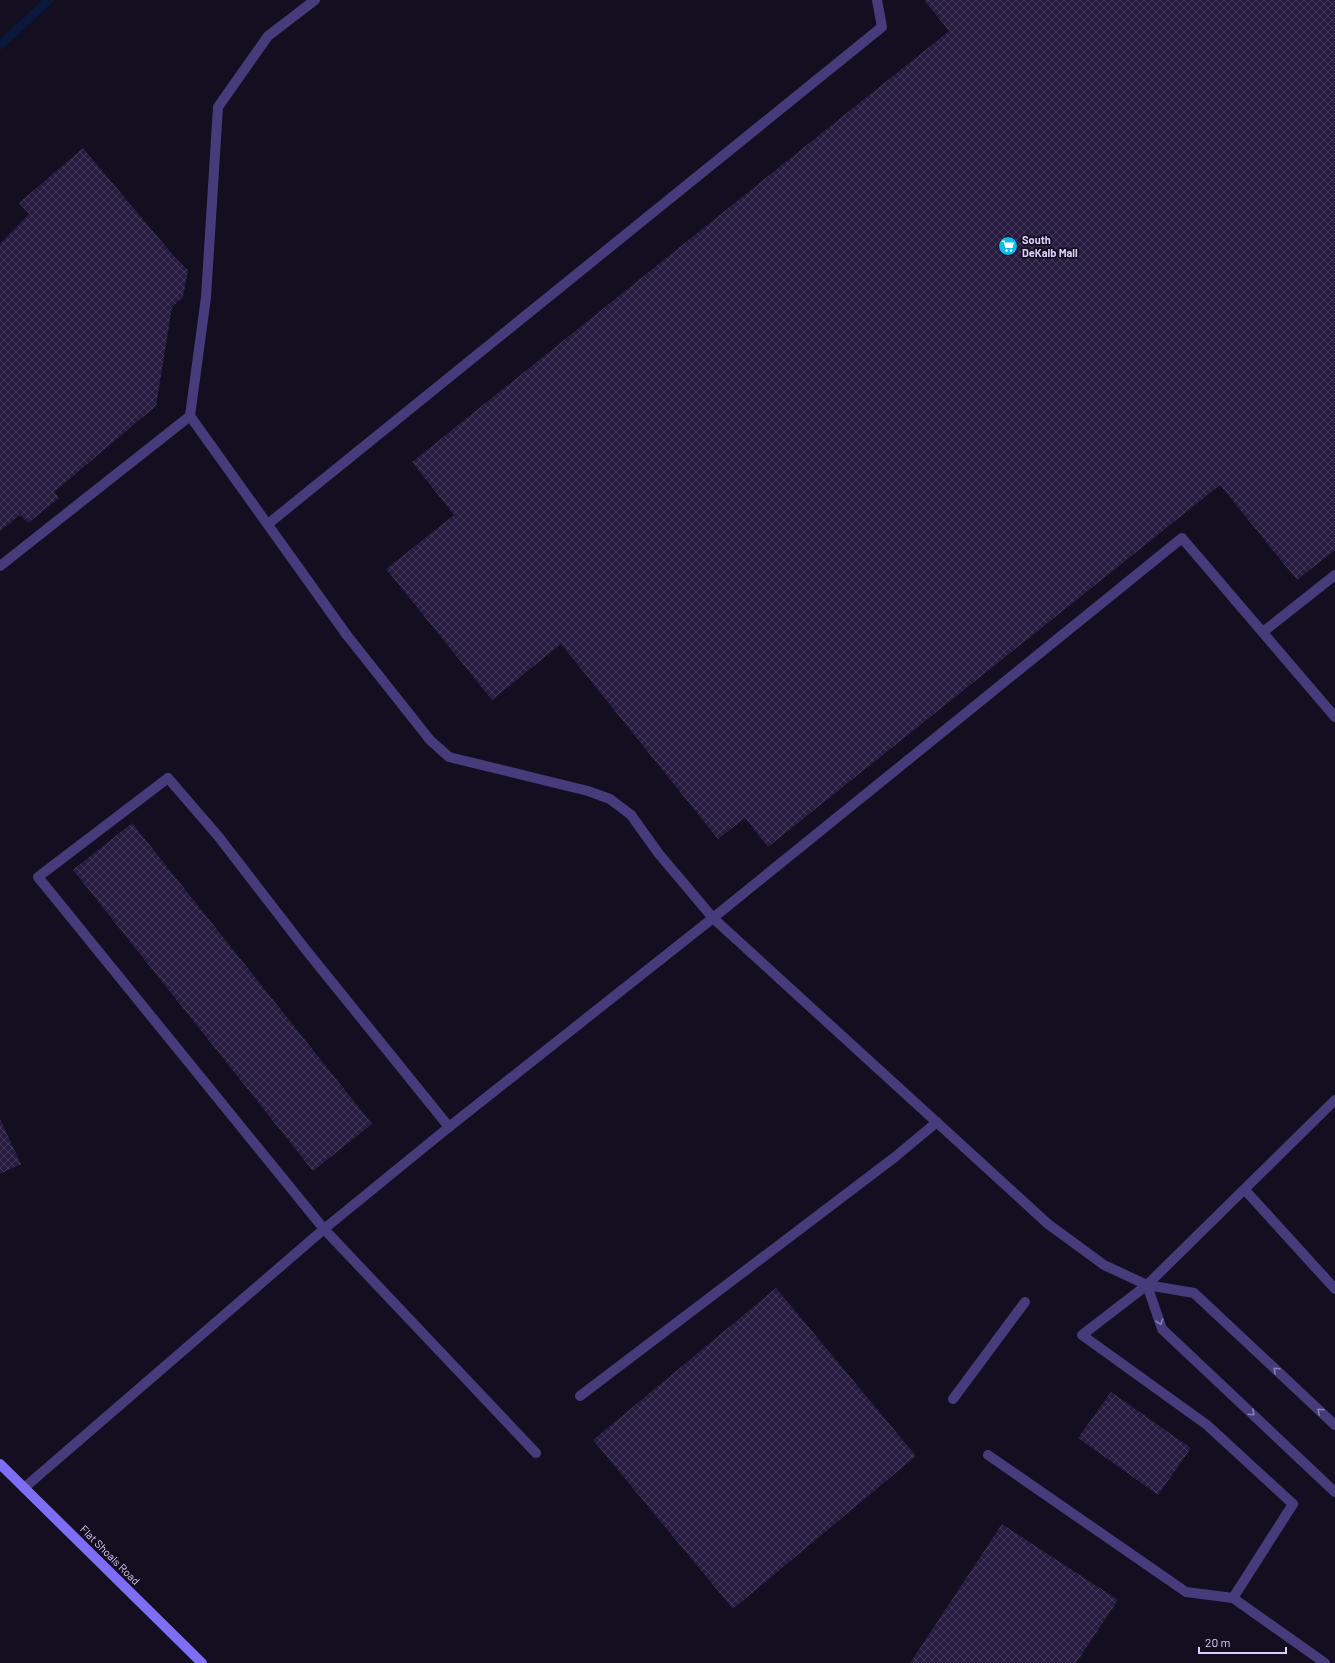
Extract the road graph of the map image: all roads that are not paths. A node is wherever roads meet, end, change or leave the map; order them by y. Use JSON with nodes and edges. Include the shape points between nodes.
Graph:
{"nodes":[{"id":1,"x":315,"y":0,"type":"edge"},
{"id":2,"x":877,"y":0,"type":"edge"},
{"id":3,"x":190,"y":416,"type":"junction"},
{"id":4,"x":268,"y":524,"type":"junction"},
{"id":5,"x":0,"y":566,"type":"edge"},
{"id":6,"x":1335,"y":575,"type":"edge"},
{"id":7,"x":1263,"y":632,"type":"junction"},
{"id":8,"x":1335,"y":717,"type":"edge"},
{"id":9,"x":713,"y":918,"type":"junction"},
{"id":10,"x":1335,"y":1100,"type":"edge"},
{"id":11,"x":937,"y":1122,"type":"junction"},
{"id":12,"x":449,"y":1127,"type":"junction"},
{"id":13,"x":1245,"y":1190,"type":"junction"},
{"id":14,"x":324,"y":1229,"type":"junction"},
{"id":15,"x":1147,"y":1286,"type":"junction"},
{"id":16,"x":1335,"y":1289,"type":"edge"},
{"id":17,"x":1025,"y":1302,"type":"dead end"},
{"id":18,"x":580,"y":1396,"type":"dead end"},
{"id":19,"x":953,"y":1399,"type":"dead end"},
{"id":20,"x":1335,"y":1425,"type":"edge"},
{"id":21,"x":536,"y":1453,"type":"dead end"},
{"id":22,"x":988,"y":1455,"type":"dead end"},
{"id":23,"x":0,"y":1464,"type":"edge"},
{"id":24,"x":24,"y":1488,"type":"junction"},
{"id":25,"x":1335,"y":1492,"type":"edge"},
{"id":26,"x":1233,"y":1598,"type":"junction"},
{"id":27,"x":202,"y":1663,"type":"edge"},
{"id":28,"x":1326,"y":1663,"type":"edge"}],
"edges":[{"from":1,"to":3,"type":"street","via":[[268,36],[218,107],[206,297]]},
{"from":2,"to":4,"type":"street","via":[[882,27]]},
{"from":3,"to":4,"type":"street"},
{"from":3,"to":5,"type":"street"},
{"from":4,"to":9,"type":"street","via":[[346,634],[430,740],[449,756],[588,791],[610,799],[631,815],[659,854]]},
{"from":6,"to":7,"type":"street"},
{"from":7,"to":8,"type":"street"},
{"from":7,"to":9,"type":"street","via":[[1182,538]]},
{"from":9,"to":11,"type":"street"},
{"from":9,"to":12,"type":"street"},
{"from":10,"to":13,"type":"street"},
{"from":11,"to":15,"type":"street","via":[[1048,1224],[1104,1265]]},
{"from":11,"to":18,"type":"street","via":[[895,1157]]},
{"from":12,"to":14,"type":"street"},
{"from":12,"to":14,"type":"street","via":[[218,836],[168,778],[38,877]]},
{"from":13,"to":15,"type":"street"},
{"from":13,"to":16,"type":"street"},
{"from":14,"to":21,"type":"street"},
{"from":14,"to":24,"type":"street"},
{"from":20,"to":15,"type":"street","one_way":true,"via":[[1194,1293]]},
{"from":15,"to":25,"type":"street","one_way":true,"via":[[1162,1329]]},
{"from":15,"to":26,"type":"street","via":[[1082,1336],[1207,1425],[1293,1504]]},
{"from":17,"to":19,"type":"street"},
{"from":22,"to":26,"type":"street","via":[[1186,1592]]},
{"from":23,"to":24,"type":"main road","name":"Flat Shoals Road"},
{"from":24,"to":27,"type":"main road","name":"Flat Shoals Road"},
{"from":26,"to":28,"type":"street"}]}
